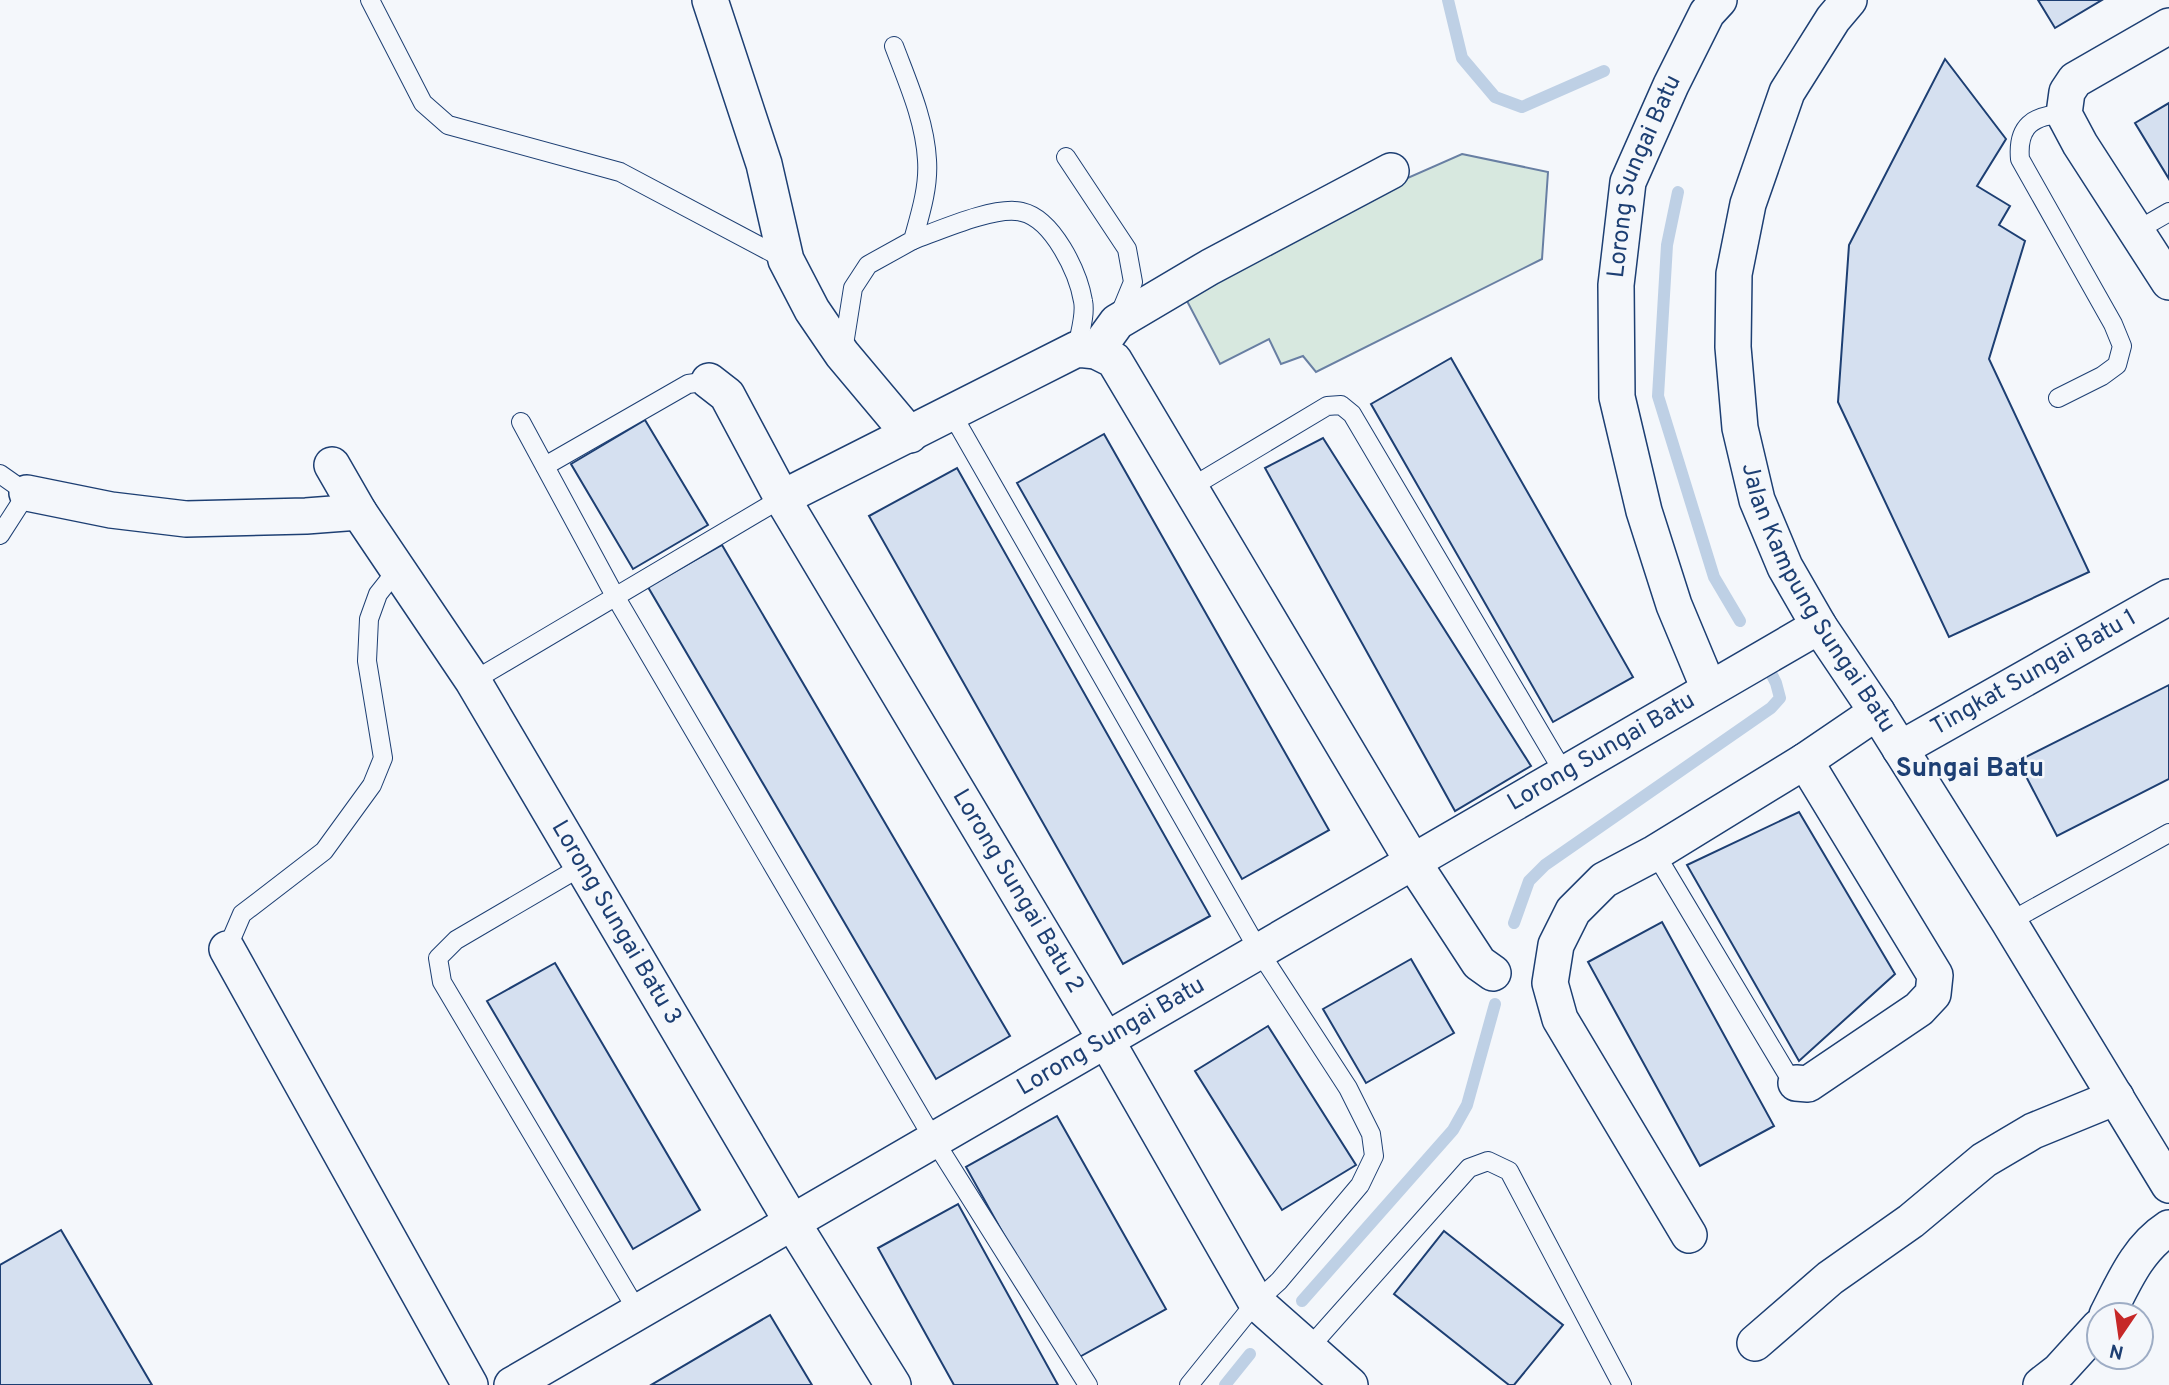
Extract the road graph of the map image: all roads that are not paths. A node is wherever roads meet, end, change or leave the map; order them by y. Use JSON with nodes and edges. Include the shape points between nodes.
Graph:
{"nodes":[{"id":1,"x":370,"y":0,"type":"edge"},
{"id":2,"x":710,"y":0,"type":"edge"},
{"id":3,"x":1719,"y":0,"type":"edge"},
{"id":4,"x":1832,"y":6,"type":"edge"},
{"id":5,"x":2169,"y":26,"type":"edge"},
{"id":6,"x":894,"y":46,"type":"dead end"},
{"id":7,"x":2064,"y":114,"type":"junction"},
{"id":8,"x":1066,"y":157,"type":"dead end"},
{"id":9,"x":1391,"y":171,"type":"dead end"},
{"id":10,"x":2169,"y":212,"type":"edge"},
{"id":11,"x":2136,"y":232,"type":"junction"},
{"id":12,"x":913,"y":240,"type":"junction"},
{"id":13,"x":786,"y":260,"type":"junction"},
{"id":14,"x":2169,"y":282,"type":"edge"},
{"id":15,"x":1116,"y":323,"type":"junction"},
{"id":16,"x":1086,"y":350,"type":"junction"},
{"id":17,"x":842,"y":354,"type":"junction"},
{"id":18,"x":709,"y":381,"type":"joint"},
{"id":19,"x":2058,"y":398,"type":"dead end"},
{"id":20,"x":952,"y":414,"type":"junction"},
{"id":21,"x":521,"y":422,"type":"dead end"},
{"id":22,"x":910,"y":435,"type":"junction"},
{"id":23,"x":332,"y":465,"type":"dead end"},
{"id":24,"x":545,"y":466,"type":"junction"},
{"id":25,"x":13,"y":484,"type":"edge"},
{"id":26,"x":1190,"y":488,"type":"junction"},
{"id":27,"x":782,"y":498,"type":"junction"},
{"id":28,"x":359,"y":512,"type":"junction"},
{"id":29,"x":0,"y":536,"type":"edge"},
{"id":30,"x":397,"y":570,"type":"junction"},
{"id":31,"x":615,"y":596,"type":"junction"},
{"id":32,"x":2169,"y":597,"type":"edge"},
{"id":33,"x":1819,"y":626,"type":"junction"},
{"id":34,"x":473,"y":681,"type":"junction"},
{"id":35,"x":1709,"y":689,"type":"junction"},
{"id":36,"x":1877,"y":712,"type":"junction"},
{"id":37,"x":1900,"y":748,"type":"junction"},
{"id":38,"x":1805,"y":761,"type":"junction"},
{"id":39,"x":1564,"y":773,"type":"junction"},
{"id":40,"x":2169,"y":833,"type":"edge"},
{"id":41,"x":1655,"y":853,"type":"junction"},
{"id":42,"x":1413,"y":862,"type":"junction"},
{"id":43,"x":584,"y":866,"type":"junction"},
{"id":44,"x":2008,"y":922,"type":"junction"},
{"id":45,"x":227,"y":949,"type":"joint"},
{"id":46,"x":1259,"y":951,"type":"junction"},
{"id":47,"x":1521,"y":978,"type":"junction"},
{"id":48,"x":1106,"y":1040,"type":"junction"},
{"id":49,"x":1796,"y":1083,"type":"joint"},
{"id":50,"x":2116,"y":1097,"type":"junction"},
{"id":51,"x":934,"y":1140,"type":"junction"},
{"id":52,"x":2169,"y":1185,"type":"edge"},
{"id":53,"x":793,"y":1222,"type":"junction"},
{"id":54,"x":2169,"y":1228,"type":"edge"},
{"id":55,"x":1689,"y":1235,"type":"dead end"},
{"id":56,"x":2114,"y":1301,"type":"edge"},
{"id":57,"x":1256,"y":1303,"type":"junction"},
{"id":58,"x":638,"y":1312,"type":"junction"},
{"id":59,"x":2085,"y":1342,"type":"edge"},
{"id":60,"x":1755,"y":1343,"type":"dead end"},
{"id":61,"x":1310,"y":1348,"type":"junction"},
{"id":62,"x":549,"y":1376,"type":"edge"},
{"id":63,"x":884,"y":1382,"type":"edge"},
{"id":64,"x":470,"y":1385,"type":"edge"},
{"id":65,"x":512,"y":1385,"type":"edge"},
{"id":66,"x":1088,"y":1385,"type":"edge"},
{"id":67,"x":1189,"y":1385,"type":"edge"},
{"id":68,"x":1350,"y":1385,"type":"edge"},
{"id":69,"x":1622,"y":1385,"type":"edge"},
{"id":70,"x":2041,"y":1385,"type":"edge"}],
"edges":[{"from":1,"to":13,"type":"lane","via":[[423,103],[448,125],[620,172]]},
{"from":2,"to":13,"type":"street","via":[[764,164]]},
{"from":3,"to":35,"type":"street","name":"Lorong Sungai Batu","via":[[1707,13],[1628,182],[1616,285],[1617,397],[1644,510],[1674,605]]},
{"from":4,"to":33,"type":"street","name":"Jalan Kampung Sungai Batu","via":[[1787,92],[1748,204],[1734,274],[1733,347],[1740,428],[1757,500],[1785,567]]},
{"from":5,"to":7,"type":"street","via":[[2076,80],[2067,92]]},
{"from":6,"to":12,"type":"lane","via":[[921,118],[928,162]]},
{"from":7,"to":11,"type":"street"},
{"from":7,"to":19,"type":"lane","via":[[2043,114],[2023,130],[2020,159],[2122,346],[2117,365]]},
{"from":8,"to":15,"type":"lane","via":[[1127,249],[1133,282]]},
{"from":9,"to":15,"type":"street","via":[[1210,267]]},
{"from":10,"to":11,"type":"lane"},
{"from":11,"to":14,"type":"street"},
{"from":12,"to":16,"type":"lane","via":[[991,214],[1021,211],[1046,224],[1076,276],[1084,304]]},
{"from":12,"to":17,"type":"lane","via":[[868,265],[853,288]]},
{"from":13,"to":17,"type":"street"},
{"from":15,"to":16,"type":"street"},
{"from":16,"to":20,"type":"street"},
{"from":16,"to":26,"type":"street","via":[[1114,360]]},
{"from":17,"to":22,"type":"street"},
{"from":18,"to":24,"type":"lane","via":[[688,384]]},
{"from":18,"to":27,"type":"street","name":"Lorong Sungai Batu 2","via":[[727,395]]},
{"from":20,"to":22,"type":"street"},
{"from":20,"to":46,"type":"lane"},
{"from":21,"to":24,"type":"lane"},
{"from":22,"to":27,"type":"street"},
{"from":23,"to":28,"type":"street","name":"Lorong Sungai Batu 3"},
{"from":24,"to":31,"type":"lane"},
{"from":25,"to":28,"type":"street","via":[[111,510],[186,519]]},
{"from":25,"to":29,"type":"lane"},
{"from":26,"to":39,"type":"lane","via":[[1327,406],[1341,405],[1352,414]]},
{"from":26,"to":42,"type":"street"},
{"from":27,"to":31,"type":"lane"},
{"from":27,"to":48,"type":"street","name":"Lorong Sungai Batu 2"},
{"from":28,"to":30,"type":"street","name":"Lorong Sungai Batu 3"},
{"from":30,"to":34,"type":"street","name":"Lorong Sungai Batu 3"},
{"from":30,"to":45,"type":"lane","via":[[378,594],[369,619],[367,661],[383,758],[373,785],[324,851],[242,914]]},
{"from":31,"to":34,"type":"lane"},
{"from":31,"to":51,"type":"lane"},
{"from":32,"to":37,"type":"street","name":"Tingkat Sungai Batu 1"},
{"from":33,"to":35,"type":"street","name":"Lorong Sungai Batu"},
{"from":33,"to":36,"type":"street","name":"Jalan Kampung Sungai Batu"},
{"from":34,"to":43,"type":"street","name":"Lorong Sungai Batu 3"},
{"from":35,"to":39,"type":"street","name":"Lorong Sungai Batu"},
{"from":36,"to":37,"type":"street","name":"Jalan Kampung Sungai Batu"},
{"from":36,"to":38,"type":"street"},
{"from":37,"to":44,"type":"street","name":"Jalan Kampung Sungai Batu"},
{"from":38,"to":41,"type":"street"},
{"from":38,"to":49,"type":"street","via":[[1934,975],[1933,994],[1919,1009],[1808,1084]]},
{"from":39,"to":42,"type":"street","name":"Lorong Sungai Batu"},
{"from":40,"to":44,"type":"lane"},
{"from":41,"to":47,"type":"street","via":[[1604,880],[1573,911],[1556,945]]},
{"from":41,"to":49,"type":"lane"},
{"from":42,"to":46,"type":"street","name":"Lorong Sungai Batu"},
{"from":42,"to":47,"type":"street","via":[[1479,963]]},
{"from":43,"to":53,"type":"street","name":"Lorong Sungai Batu 3"},
{"from":43,"to":58,"type":"lane","via":[[456,940],[438,958],[443,982]]},
{"from":44,"to":50,"type":"street","name":"Jalan Kampung Sungai Batu"},
{"from":45,"to":64,"type":"street"},
{"from":46,"to":48,"type":"street","name":"Lorong Sungai Batu"},
{"from":46,"to":57,"type":"lane","via":[[1348,1088],[1371,1134],[1374,1156],[1360,1185]]},
{"from":47,"to":55,"type":"street","via":[[1560,1019]]},
{"from":48,"to":51,"type":"street","name":"Lorong Sungai Batu"},
{"from":48,"to":57,"type":"street","name":"Lorong Sungai Batu 2"},
{"from":50,"to":52,"type":"street","name":"Jalan Kampung Sungai Batu"},
{"from":50,"to":60,"type":"street","via":[[2033,1131],[1984,1160],[1830,1278]]},
{"from":51,"to":53,"type":"street","name":"Lorong Sungai Batu"},
{"from":51,"to":66,"type":"lane"},
{"from":53,"to":58,"type":"street","name":"Lorong Sungai Batu"},
{"from":53,"to":63,"type":"street","name":"Lorong Sungai Batu 3"},
{"from":54,"to":56,"type":"street","via":[[2139,1255]]},
{"from":57,"to":61,"type":"street","name":"Lorong Sungai Batu 2"},
{"from":57,"to":67,"type":"lane"},
{"from":58,"to":62,"type":"street","name":"Lorong Sungai Batu"},
{"from":59,"to":70,"type":"street"},
{"from":61,"to":68,"type":"street","name":"Lorong Sungai Batu 2"},
{"from":61,"to":69,"type":"lane","via":[[1469,1168],[1488,1161],[1509,1171]]},
{"from":62,"to":65,"type":"street","name":"Lorong Sungai Batu"}]}
